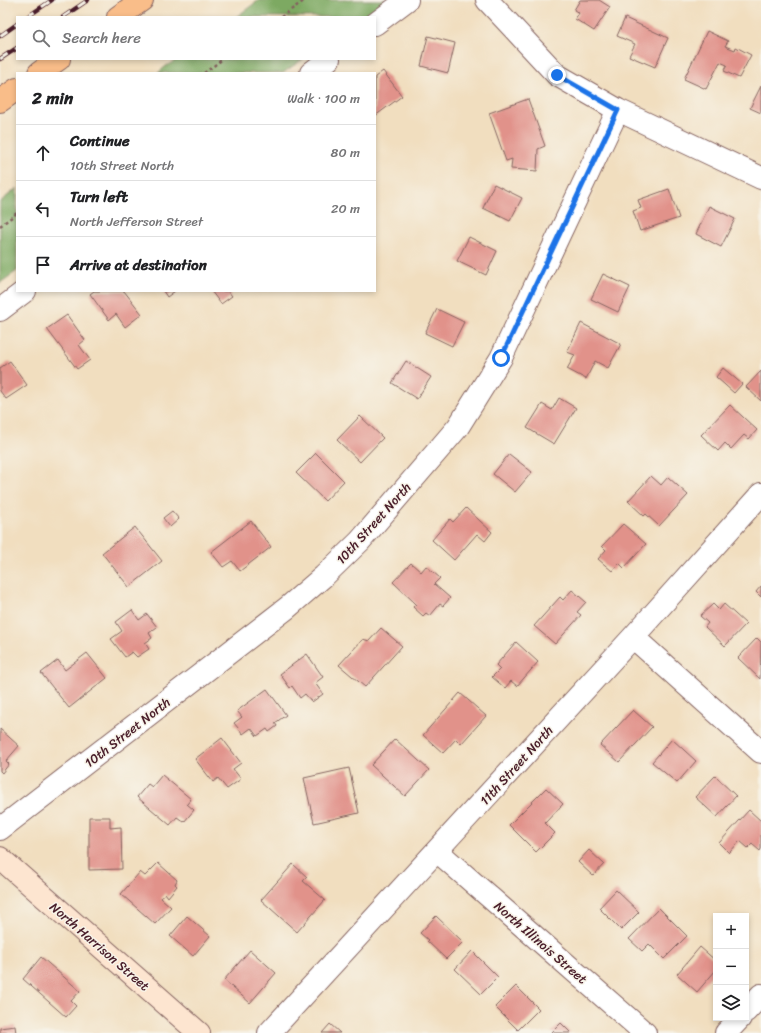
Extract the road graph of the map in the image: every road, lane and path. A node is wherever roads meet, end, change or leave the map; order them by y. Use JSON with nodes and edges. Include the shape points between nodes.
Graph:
{"nodes":[{"id":1,"x":142,"y":0,"type":"edge"},
{"id":2,"x":305,"y":0,"type":"edge"},
{"id":3,"x":406,"y":0,"type":"edge"},
{"id":4,"x":487,"y":0,"type":"edge"},
{"id":5,"x":119,"y":16,"type":"edge"},
{"id":6,"x":283,"y":16,"type":"edge"},
{"id":7,"x":376,"y":23,"type":"edge"},
{"id":8,"x":58,"y":60,"type":"edge"},
{"id":9,"x":222,"y":60,"type":"edge"},
{"id":10,"x":328,"y":60,"type":"edge"},
{"id":11,"x":40,"y":72,"type":"edge"},
{"id":12,"x":205,"y":72,"type":"edge"},
{"id":13,"x":312,"y":72,"type":"edge"},
{"id":14,"x":16,"y":90,"type":"edge"},
{"id":15,"x":0,"y":101,"type":"edge"},
{"id":16,"x":618,"y":110,"type":"junction"},
{"id":17,"x":761,"y":178,"type":"edge"},
{"id":18,"x":16,"y":214,"type":"edge"},
{"id":19,"x":0,"y":226,"type":"edge"},
{"id":20,"x":24,"y":292,"type":"edge"},
{"id":21,"x":0,"y":310,"type":"edge"},
{"id":22,"x":761,"y":494,"type":"edge"},
{"id":23,"x":633,"y":637,"type":"junction"},
{"id":24,"x":761,"y":752,"type":"edge"},
{"id":25,"x":0,"y":829,"type":"edge"},
{"id":26,"x":437,"y":851,"type":"junction"},
{"id":27,"x":0,"y":858,"type":"edge"},
{"id":28,"x":761,"y":995,"type":"edge"},
{"id":29,"x":749,"y":1009,"type":"edge"},
{"id":30,"x":737,"y":1021,"type":"edge"},
{"id":31,"x":199,"y":1033,"type":"edge"},
{"id":32,"x":269,"y":1033,"type":"edge"},
{"id":33,"x":645,"y":1033,"type":"edge"},
{"id":34,"x":726,"y":1033,"type":"edge"}],
"edges":[{"from":1,"to":5,"type":"highway"},
{"from":2,"to":6,"type":"path"},
{"from":3,"to":7,"type":"street"},
{"from":4,"to":16,"type":"street","via":[[557,75]]},
{"from":8,"to":11,"type":"highway"},
{"from":9,"to":12,"type":"path"},
{"from":10,"to":13,"type":"street"},
{"from":14,"to":15,"type":"highway"},
{"from":16,"to":17,"type":"street"},
{"from":16,"to":25,"type":"street","name":"10th Street North","via":[[501,358],[453,433],[360,541],[324,576],[287,608]]},
{"from":18,"to":19,"type":"path"},
{"from":20,"to":21,"type":"street"},
{"from":22,"to":23,"type":"street","name":"11th Street North"},
{"from":23,"to":24,"type":"street"},
{"from":23,"to":26,"type":"street","name":"11th Street North"},
{"from":26,"to":32,"type":"street","name":"11th Street North"},
{"from":26,"to":33,"type":"street","name":"North Illinois Street"},
{"from":27,"to":31,"type":"street","name":"North Harrison Street"},
{"from":28,"to":29,"type":"street"},
{"from":30,"to":34,"type":"street"}]}
